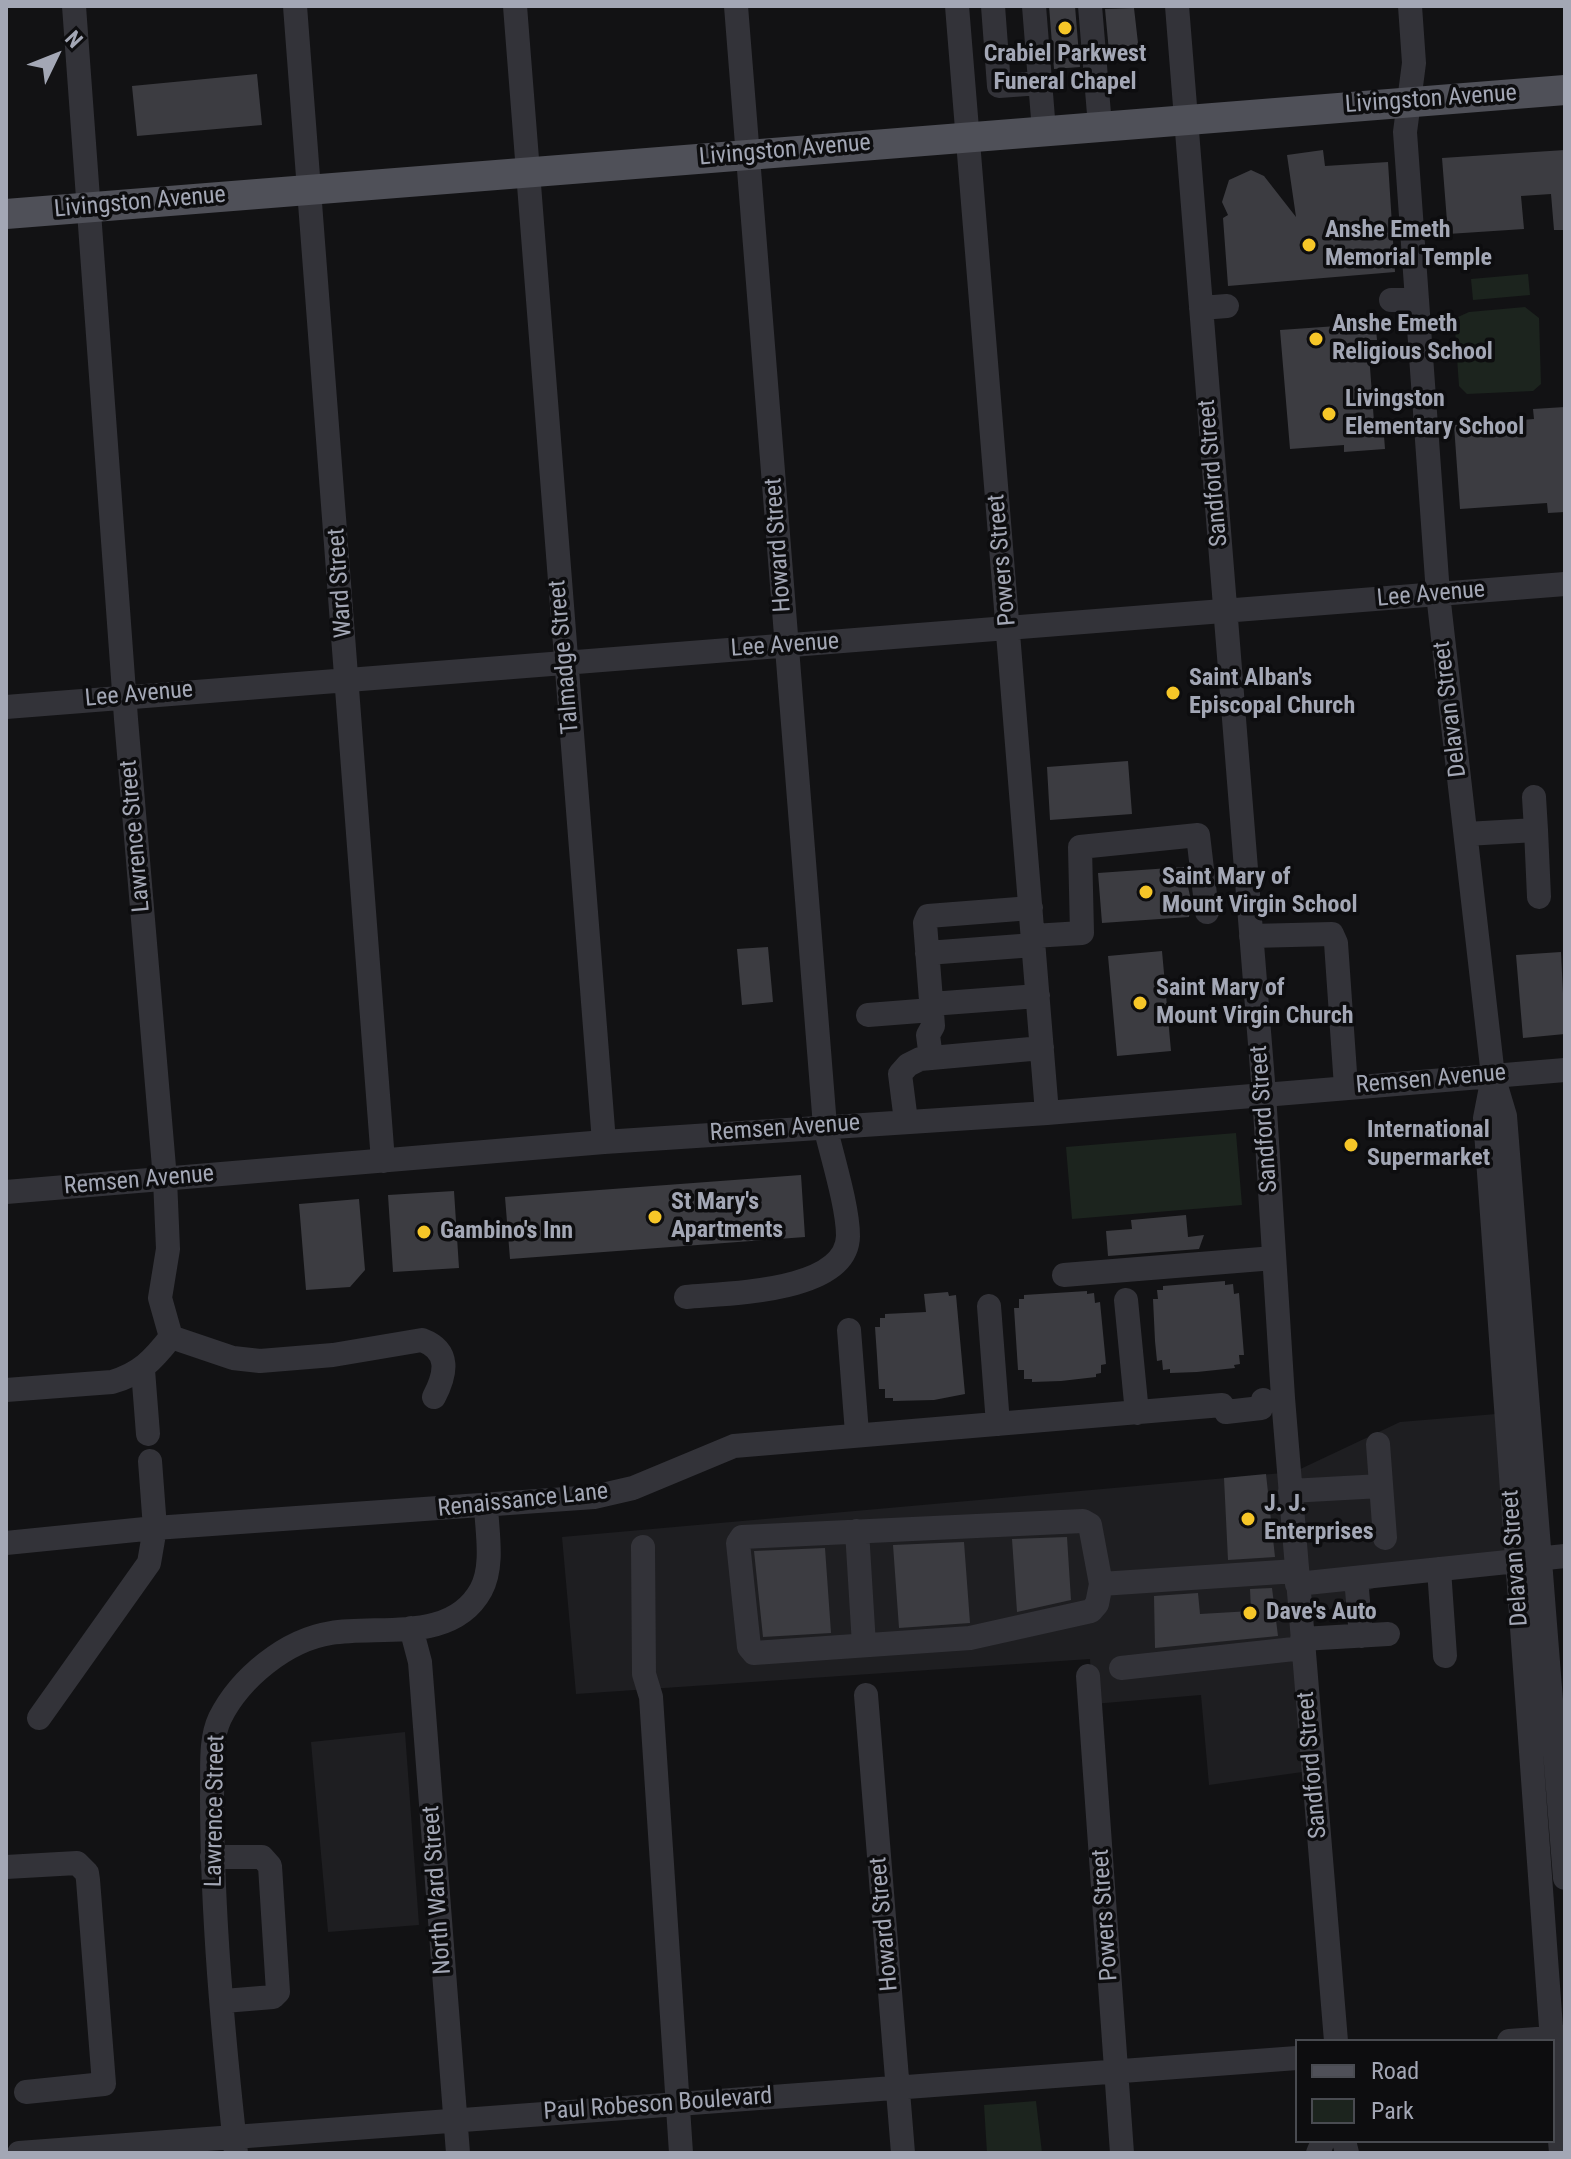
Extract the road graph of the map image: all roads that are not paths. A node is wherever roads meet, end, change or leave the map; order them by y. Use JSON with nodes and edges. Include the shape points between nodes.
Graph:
{"nodes":[{"id":1,"x":74,"y":6,"type":"edge"},
{"id":2,"x":295,"y":6,"type":"edge"},
{"id":3,"x":515,"y":6,"type":"edge"},
{"id":4,"x":736,"y":6,"type":"edge"},
{"id":5,"x":957,"y":6,"type":"edge"},
{"id":6,"x":993,"y":6,"type":"edge"},
{"id":7,"x":1034,"y":6,"type":"edge"},
{"id":8,"x":1090,"y":6,"type":"edge"},
{"id":9,"x":1177,"y":6,"type":"edge"},
{"id":10,"x":1410,"y":6,"type":"edge"},
{"id":11,"x":1040,"y":83,"type":"junction"},
{"id":12,"x":1565,"y":90,"type":"edge"},
{"id":13,"x":1410,"y":101,"type":"junction"},
{"id":14,"x":1186,"y":119,"type":"junction"},
{"id":15,"x":1100,"y":126,"type":"junction"},
{"id":16,"x":1044,"y":131,"type":"junction"},
{"id":17,"x":968,"y":137,"type":"junction"},
{"id":18,"x":750,"y":154,"type":"junction"},
{"id":19,"x":527,"y":172,"type":"junction"},
{"id":20,"x":311,"y":190,"type":"junction"},
{"id":21,"x":89,"y":207,"type":"junction"},
{"id":22,"x":6,"y":214,"type":"edge"},
{"id":23,"x":1391,"y":300,"type":"dead end"},
{"id":24,"x":1417,"y":300,"type":"junction"},
{"id":25,"x":1227,"y":306,"type":"dead end"},
{"id":26,"x":1201,"y":308,"type":"junction"},
{"id":27,"x":1565,"y":584,"type":"edge"},
{"id":28,"x":1438,"y":594,"type":"junction"},
{"id":29,"x":1225,"y":611,"type":"junction"},
{"id":30,"x":1008,"y":626,"type":"junction"},
{"id":31,"x":786,"y":647,"type":"junction"},
{"id":32,"x":566,"y":660,"type":"junction"},
{"id":33,"x":348,"y":680,"type":"junction"},
{"id":34,"x":124,"y":696,"type":"junction"},
{"id":35,"x":6,"y":707,"type":"edge"},
{"id":36,"x":1534,"y":797,"type":"dead end"},
{"id":37,"x":1242,"y":827,"type":"junction"},
{"id":38,"x":1536,"y":830,"type":"junction"},
{"id":39,"x":1466,"y":834,"type":"junction"},
{"id":40,"x":1198,"y":835,"type":"junction"},
{"id":41,"x":1539,"y":897,"type":"dead end"},
{"id":42,"x":1031,"y":908,"type":"junction"},
{"id":43,"x":1207,"y":912,"type":"dead end"},
{"id":44,"x":1251,"y":936,"type":"junction"},
{"id":45,"x":1034,"y":940,"type":"junction"},
{"id":46,"x":927,"y":953,"type":"junction"},
{"id":47,"x":1038,"y":996,"type":"junction"},
{"id":48,"x":932,"y":1007,"type":"junction"},
{"id":49,"x":868,"y":1015,"type":"dead end"},
{"id":50,"x":1042,"y":1048,"type":"junction"},
{"id":51,"x":931,"y":1058,"type":"junction"},
{"id":52,"x":1565,"y":1070,"type":"edge"},
{"id":53,"x":1493,"y":1076,"type":"junction"},
{"id":54,"x":1346,"y":1087,"type":"junction"},
{"id":55,"x":1264,"y":1094,"type":"junction"},
{"id":56,"x":1047,"y":1113,"type":"junction"},
{"id":57,"x":906,"y":1121,"type":"junction"},
{"id":58,"x":825,"y":1126,"type":"junction"},
{"id":59,"x":604,"y":1142,"type":"junction"},
{"id":60,"x":383,"y":1161,"type":"junction"},
{"id":61,"x":165,"y":1179,"type":"junction"},
{"id":62,"x":6,"y":1192,"type":"edge"},
{"id":63,"x":1274,"y":1258,"type":"junction"},
{"id":64,"x":1064,"y":1275,"type":"dead end"},
{"id":65,"x":686,"y":1297,"type":"dead end"},
{"id":66,"x":1126,"y":1300,"type":"dead end"},
{"id":67,"x":989,"y":1306,"type":"dead end"},
{"id":68,"x":849,"y":1330,"type":"dead end"},
{"id":69,"x":171,"y":1337,"type":"junction"},
{"id":70,"x":143,"y":1370,"type":"junction"},
{"id":71,"x":6,"y":1390,"type":"edge"},
{"id":72,"x":434,"y":1397,"type":"dead end"},
{"id":73,"x":1273,"y":1399,"type":"junction"},
{"id":74,"x":1137,"y":1413,"type":"junction"},
{"id":75,"x":998,"y":1424,"type":"junction"},
{"id":76,"x":857,"y":1433,"type":"junction"},
{"id":77,"x":148,"y":1434,"type":"dead end"},
{"id":78,"x":1378,"y":1444,"type":"dead end"},
{"id":79,"x":150,"y":1461,"type":"dead end"},
{"id":80,"x":1381,"y":1486,"type":"junction"},
{"id":81,"x":1290,"y":1491,"type":"junction"},
{"id":82,"x":486,"y":1506,"type":"junction"},
{"id":83,"x":155,"y":1528,"type":"junction"},
{"id":84,"x":857,"y":1531,"type":"junction"},
{"id":85,"x":1385,"y":1538,"type":"dead end"},
{"id":86,"x":6,"y":1543,"type":"edge"},
{"id":87,"x":643,"y":1547,"type":"dead end"},
{"id":88,"x":1553,"y":1557,"type":"edge"},
{"id":89,"x":1516,"y":1561,"type":"junction"},
{"id":90,"x":1439,"y":1569,"type":"junction"},
{"id":91,"x":1297,"y":1577,"type":"junction"},
{"id":92,"x":1356,"y":1578,"type":"junction"},
{"id":93,"x":1101,"y":1584,"type":"junction"},
{"id":94,"x":411,"y":1628,"type":"junction"},
{"id":95,"x":1388,"y":1634,"type":"dead end"},
{"id":96,"x":1361,"y":1636,"type":"junction"},
{"id":97,"x":1302,"y":1644,"type":"junction"},
{"id":98,"x":864,"y":1645,"type":"junction"},
{"id":99,"x":1445,"y":1656,"type":"dead end"},
{"id":100,"x":1121,"y":1668,"type":"dead end"},
{"id":101,"x":1088,"y":1676,"type":"dead end"},
{"id":102,"x":866,"y":1695,"type":"dead end"},
{"id":103,"x":39,"y":1718,"type":"dead end"},
{"id":104,"x":1533,"y":1789,"type":"junction"},
{"id":105,"x":1558,"y":1789,"type":"junction"},
{"id":106,"x":212,"y":1857,"type":"junction"},
{"id":107,"x":6,"y":1867,"type":"edge"},
{"id":108,"x":1565,"y":1878,"type":"edge"},
{"id":109,"x":224,"y":2001,"type":"junction"},
{"id":110,"x":1336,"y":2039,"type":"edge"},
{"id":111,"x":1555,"y":2039,"type":"edge"},
{"id":112,"x":1555,"y":2042,"type":"edge"},
{"id":113,"x":1295,"y":2058,"type":"edge"},
{"id":114,"x":1118,"y":2070,"type":"junction"},
{"id":115,"x":899,"y":2087,"type":"junction"},
{"id":116,"x":26,"y":2092,"type":"dead end"},
{"id":117,"x":677,"y":2103,"type":"junction"},
{"id":118,"x":455,"y":2120,"type":"junction"},
{"id":119,"x":235,"y":2144,"type":"edge"},
{"id":120,"x":19,"y":2153,"type":"edge"},
{"id":121,"x":458,"y":2153,"type":"edge"},
{"id":122,"x":681,"y":2153,"type":"edge"},
{"id":123,"x":903,"y":2153,"type":"edge"},
{"id":124,"x":1122,"y":2153,"type":"edge"},
{"id":125,"x":1561,"y":2153,"type":"edge"}],
"edges":[{"from":1,"to":21,"type":"street","name":"Lawrence Street"},
{"from":2,"to":20,"type":"street","name":"Ward Street"},
{"from":3,"to":19,"type":"street","name":"Talmadge Street"},
{"from":4,"to":18,"type":"street","name":"Howard Street"},
{"from":5,"to":17,"type":"street","name":"Powers Street"},
{"from":6,"to":11,"type":"street","via":[[999,86]]},
{"from":7,"to":11,"type":"street"},
{"from":8,"to":15,"type":"street"},
{"from":9,"to":14,"type":"street","name":"Sandford Street"},
{"from":10,"to":13,"type":"street","name":"Delavan Street"},
{"from":11,"to":16,"type":"street"},
{"from":12,"to":13,"type":"main road","name":"Livingston Avenue"},
{"from":13,"to":14,"type":"main road","name":"Livingston Avenue"},
{"from":13,"to":24,"type":"street","name":"Delavan Street","via":[[1405,132]]},
{"from":14,"to":15,"type":"main road","name":"Livingston Avenue"},
{"from":14,"to":26,"type":"street","name":"Sandford Street"},
{"from":15,"to":16,"type":"main road","name":"Livingston Avenue"},
{"from":16,"to":17,"type":"main road","name":"Livingston Avenue"},
{"from":17,"to":18,"type":"main road","name":"Livingston Avenue"},
{"from":17,"to":30,"type":"street","name":"Powers Street"},
{"from":18,"to":19,"type":"main road","name":"Livingston Avenue"},
{"from":18,"to":31,"type":"street","name":"Howard Street"},
{"from":19,"to":20,"type":"main road","name":"Livingston Avenue"},
{"from":19,"to":32,"type":"street","name":"Talmadge Street"},
{"from":20,"to":21,"type":"main road","name":"Livingston Avenue"},
{"from":20,"to":33,"type":"street","name":"Ward Street"},
{"from":21,"to":22,"type":"main road","name":"Livingston Avenue"},
{"from":21,"to":34,"type":"street","name":"Lawrence Street"},
{"from":23,"to":24,"type":"street"},
{"from":24,"to":28,"type":"street","name":"Delavan Street"},
{"from":25,"to":26,"type":"street"},
{"from":26,"to":29,"type":"street","name":"Sandford Street"},
{"from":27,"to":28,"type":"street","name":"Lee Avenue"},
{"from":28,"to":29,"type":"street","name":"Lee Avenue"},
{"from":28,"to":39,"type":"street","name":"Delavan Street"},
{"from":29,"to":30,"type":"street","name":"Lee Avenue"},
{"from":29,"to":37,"type":"street","name":"Sandford Street"},
{"from":30,"to":31,"type":"street","name":"Lee Avenue"},
{"from":30,"to":42,"type":"street","name":"Powers Street"},
{"from":31,"to":32,"type":"street","name":"Lee Avenue"},
{"from":31,"to":58,"type":"street","name":"Howard Street"},
{"from":32,"to":33,"type":"street","name":"Lee Avenue"},
{"from":32,"to":59,"type":"street","name":"Talmadge Street"},
{"from":33,"to":34,"type":"street","name":"Lee Avenue"},
{"from":33,"to":60,"type":"street","name":"Ward Street"},
{"from":34,"to":35,"type":"street","name":"Lee Avenue"},
{"from":34,"to":61,"type":"street","name":"Lawrence Street"},
{"from":36,"to":38,"type":"street"},
{"from":37,"to":40,"type":"street"},
{"from":37,"to":44,"type":"street","name":"Sandford Street"},
{"from":38,"to":39,"type":"street"},
{"from":38,"to":41,"type":"street"},
{"from":39,"to":53,"type":"street","name":"Delavan Street"},
{"from":40,"to":43,"type":"street"},
{"from":40,"to":45,"type":"street","via":[[1080,847],[1082,933]]},
{"from":42,"to":45,"type":"street","name":"Powers Street"},
{"from":42,"to":46,"type":"street","via":[[932,914],[925,923]]},
{"from":44,"to":54,"type":"street","via":[[1332,934]]},
{"from":44,"to":55,"type":"street","name":"Sandford Street"},
{"from":45,"to":46,"type":"street"},
{"from":45,"to":47,"type":"street","name":"Powers Street"},
{"from":46,"to":48,"type":"street"},
{"from":47,"to":48,"type":"street"},
{"from":47,"to":50,"type":"street","name":"Powers Street"},
{"from":48,"to":49,"type":"street"},
{"from":48,"to":51,"type":"street"},
{"from":50,"to":51,"type":"street"},
{"from":50,"to":56,"type":"street","name":"Powers Street"},
{"from":51,"to":57,"type":"street","via":[[908,1065],[900,1074]]},
{"from":52,"to":53,"type":"street","name":"Remsen Avenue"},
{"from":53,"to":54,"type":"street","name":"Remsen Avenue"},
{"from":53,"to":88,"type":"street","name":"Delavan Street","via":[[1505,1116]]},
{"from":53,"to":89,"type":"street","name":"Delavan Street","via":[[1485,1118]]},
{"from":54,"to":55,"type":"street","name":"Remsen Avenue"},
{"from":55,"to":56,"type":"street","name":"Remsen Avenue"},
{"from":55,"to":63,"type":"street","name":"Sandford Street"},
{"from":56,"to":57,"type":"street","name":"Remsen Avenue"},
{"from":57,"to":58,"type":"street","name":"Remsen Avenue"},
{"from":58,"to":59,"type":"street","name":"Remsen Avenue"},
{"from":58,"to":65,"type":"street","name":"Howard Street","via":[[848,1235],[839,1260],[789,1285]]},
{"from":59,"to":60,"type":"street","name":"Remsen Avenue"},
{"from":60,"to":61,"type":"street","name":"Remsen Avenue"},
{"from":61,"to":62,"type":"street","name":"Remsen Avenue"},
{"from":61,"to":69,"type":"street","name":"Lawrence Street","via":[[168,1249],[160,1298]]},
{"from":63,"to":64,"type":"street"},
{"from":63,"to":73,"type":"street","name":"Sandford Street"},
{"from":66,"to":74,"type":"street"},
{"from":67,"to":75,"type":"street"},
{"from":68,"to":76,"type":"street"},
{"from":69,"to":70,"type":"street"},
{"from":69,"to":72,"type":"street","via":[[233,1358],[260,1361],[422,1340],[434,1345],[444,1363],[444,1379]]},
{"from":70,"to":71,"type":"street","via":[[112,1382]]},
{"from":70,"to":77,"type":"street"},
{"from":73,"to":74,"type":"street","name":"Renaissance Lane","via":[[1226,1395],[1222,1405]]},
{"from":73,"to":81,"type":"street","name":"Sandford Street"},
{"from":74,"to":75,"type":"street","name":"Renaissance Lane"},
{"from":75,"to":76,"type":"street","name":"Renaissance Lane"},
{"from":76,"to":82,"type":"street","name":"Renaissance Lane","via":[[734,1446],[633,1488],[594,1497]]},
{"from":78,"to":80,"type":"street"},
{"from":79,"to":83,"type":"street"},
{"from":80,"to":81,"type":"street"},
{"from":80,"to":85,"type":"street"},
{"from":81,"to":91,"type":"street","name":"Sandford Street"},
{"from":82,"to":83,"type":"street","name":"Renaissance Lane"},
{"from":82,"to":94,"type":"street","name":"Lawrence Street","via":[[488,1566],[482,1589],[468,1607],[439,1625]]},
{"from":83,"to":86,"type":"street","name":"Renaissance Lane"},
{"from":83,"to":103,"type":"street","via":[[142,1578]]},
{"from":84,"to":93,"type":"street","via":[[1083,1521],[1090,1525]]},
{"from":84,"to":98,"type":"street"},
{"from":84,"to":98,"type":"street","via":[[742,1537],[738,1543],[749,1647],[754,1653]]},
{"from":87,"to":117,"type":"street","via":[[644,1674],[651,1697]]},
{"from":88,"to":89,"type":"street"},
{"from":88,"to":105,"type":"street","name":"Delavan Street"},
{"from":89,"to":90,"type":"street"},
{"from":89,"to":104,"type":"street","name":"Delavan Street"},
{"from":90,"to":92,"type":"street"},
{"from":90,"to":99,"type":"street"},
{"from":91,"to":92,"type":"street"},
{"from":91,"to":93,"type":"street"},
{"from":91,"to":97,"type":"street","name":"Sandford Street"},
{"from":92,"to":96,"type":"street"},
{"from":93,"to":98,"type":"street","via":[[1097,1604],[1082,1614],[970,1638]]},
{"from":94,"to":106,"type":"street","name":"Lawrence Street","via":[[330,1633],[297,1644],[235,1693],[218,1721],[213,1751]]},
{"from":94,"to":118,"type":"street","name":"North Ward Street","via":[[420,1662]]},
{"from":95,"to":96,"type":"street"},
{"from":96,"to":97,"type":"street"},
{"from":97,"to":100,"type":"street"},
{"from":97,"to":110,"type":"street","name":"Sandford Street"},
{"from":101,"to":114,"type":"street","name":"Powers Street"},
{"from":102,"to":115,"type":"street","name":"Howard Street"},
{"from":104,"to":105,"type":"street"},
{"from":104,"to":111,"type":"street","name":"Delavan Street"},
{"from":105,"to":108,"type":"street","name":"Delavan Street"},
{"from":106,"to":109,"type":"street","name":"Lawrence Street"},
{"from":106,"to":109,"type":"street","via":[[262,1857],[270,1866],[278,1992],[273,1997]]},
{"from":107,"to":116,"type":"street","via":[[77,1863],[88,1880],[104,2084]]},
{"from":109,"to":119,"type":"street","name":"Lawrence Street"},
{"from":112,"to":125,"type":"street","name":"Delavan Street"},
{"from":113,"to":114,"type":"street","name":"Paul Robeson Boulevard"},
{"from":114,"to":115,"type":"street","name":"Paul Robeson Boulevard"},
{"from":114,"to":124,"type":"street","name":"Powers Street"},
{"from":115,"to":117,"type":"street","name":"Paul Robeson Boulevard"},
{"from":115,"to":123,"type":"street","name":"Howard Street"},
{"from":117,"to":118,"type":"street","name":"Paul Robeson Boulevard"},
{"from":117,"to":122,"type":"street"},
{"from":118,"to":119,"type":"street","name":"Paul Robeson Boulevard"},
{"from":118,"to":121,"type":"street","name":"North Ward Street"},
{"from":119,"to":120,"type":"street","name":"Paul Robeson Boulevard"}]}
